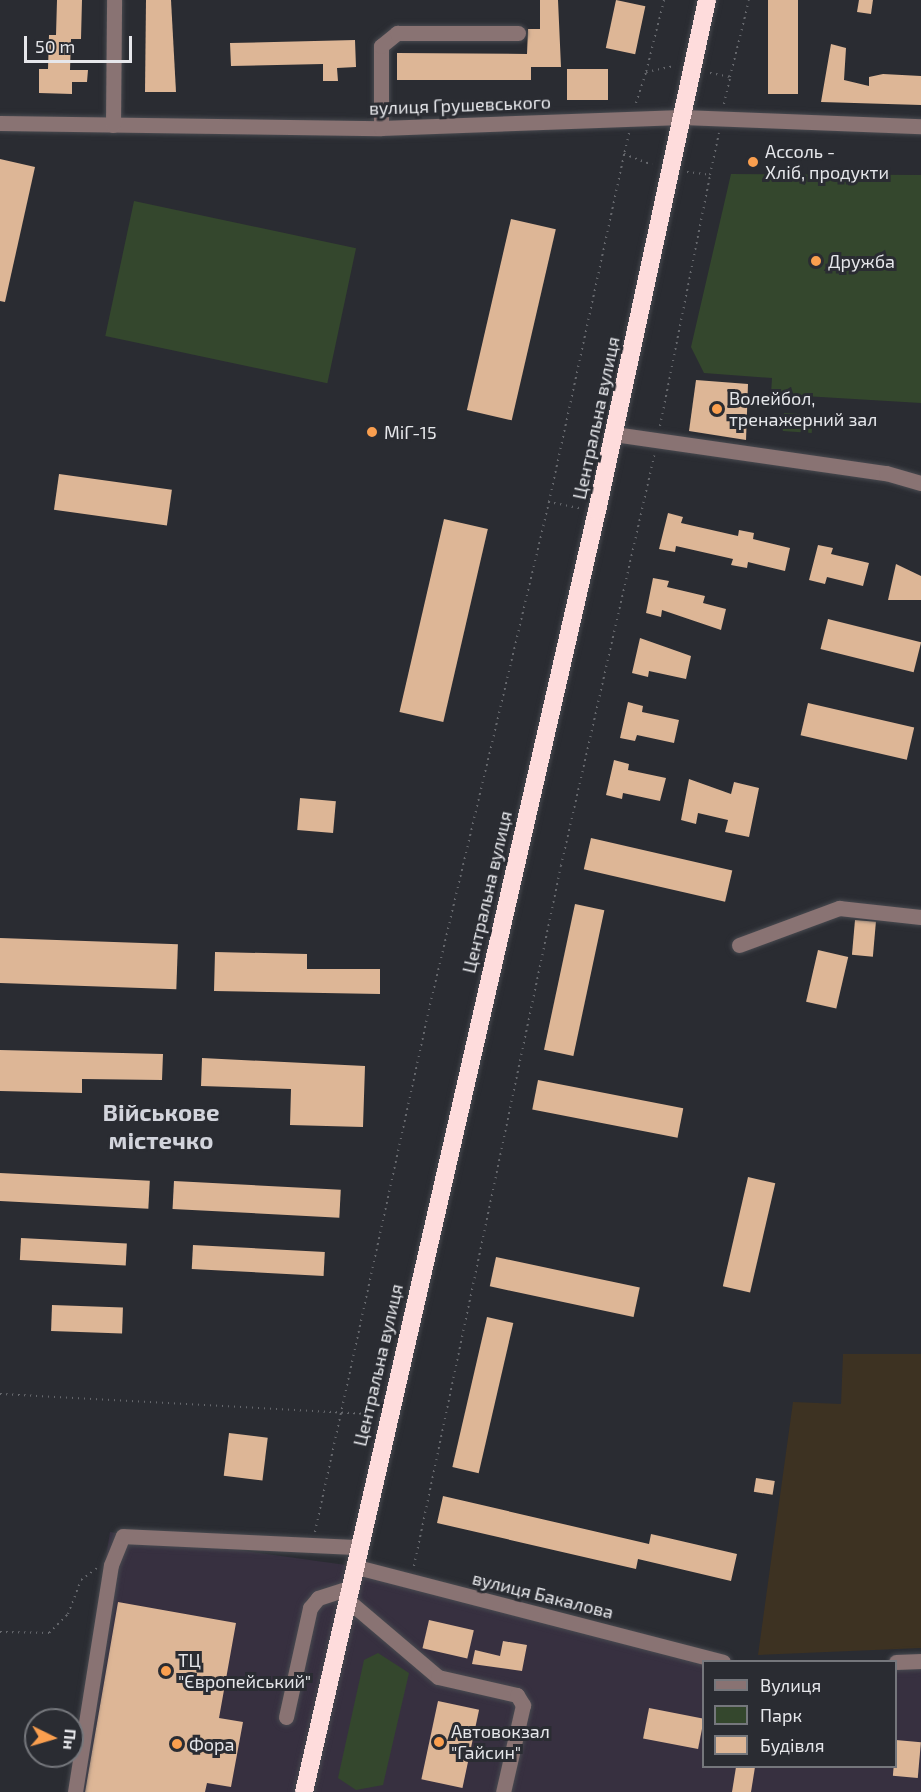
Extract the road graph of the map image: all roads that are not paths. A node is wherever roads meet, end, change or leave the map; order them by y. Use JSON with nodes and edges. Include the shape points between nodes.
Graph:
{"nodes":[{"id":1,"x":114,"y":0,"type":"edge"},
{"id":2,"x":707,"y":0,"type":"edge"},
{"id":3,"x":518,"y":33,"type":"dead end"},
{"id":4,"x":682,"y":117,"type":"junction"},
{"id":5,"x":0,"y":123,"type":"edge"},
{"id":6,"x":113,"y":125,"type":"junction"},
{"id":7,"x":921,"y":126,"type":"edge"},
{"id":8,"x":381,"y":128,"type":"junction"},
{"id":9,"x":614,"y":434,"type":"junction"},
{"id":10,"x":921,"y":483,"type":"edge"},
{"id":11,"x":921,"y":916,"type":"edge"},
{"id":12,"x":739,"y":945,"type":"dead end"},
{"id":13,"x":358,"y":1547,"type":"junction"},
{"id":14,"x":353,"y":1566,"type":"junction"},
{"id":15,"x":346,"y":1593,"type":"junction"},
{"id":16,"x":715,"y":1660,"type":"edge"},
{"id":17,"x":921,"y":1661,"type":"edge"},
{"id":18,"x":897,"y":1662,"type":"edge"},
{"id":19,"x":286,"y":1717,"type":"dead end"},
{"id":20,"x":75,"y":1792,"type":"edge"},
{"id":21,"x":304,"y":1792,"type":"edge"},
{"id":22,"x":503,"y":1792,"type":"edge"}],
"edges":[{"from":1,"to":6,"type":"street"},
{"from":2,"to":4,"type":"highway","name":"Центральна вулиця"},
{"from":3,"to":8,"type":"street","via":[[397,33],[381,46]]},
{"from":4,"to":7,"type":"street","name":"вулиця Грушевського"},
{"from":4,"to":8,"type":"street","name":"вулиця Грушевського"},
{"from":4,"to":9,"type":"highway","name":"Центральна вулиця"},
{"from":5,"to":6,"type":"street","name":"вулиця Грушевського"},
{"from":6,"to":8,"type":"street","name":"вулиця Грушевського"},
{"from":9,"to":10,"type":"street"},
{"from":9,"to":13,"type":"highway","name":"Центральна вулиця"},
{"from":11,"to":12,"type":"street","via":[[838,908]]},
{"from":13,"to":14,"type":"highway","name":"Центральна вулиця"},
{"from":13,"to":20,"type":"street","via":[[123,1536],[111,1565]]},
{"from":14,"to":15,"type":"highway","name":"Центральна вулиця"},
{"from":14,"to":16,"type":"street","name":"вулиця Бакалова"},
{"from":15,"to":19,"type":"street","via":[[318,1598],[310,1608]]},
{"from":15,"to":21,"type":"highway","name":"Центральна вулиця"},
{"from":15,"to":22,"type":"street","via":[[438,1677],[517,1695],[522,1705]]},
{"from":17,"to":18,"type":"street"}]}
